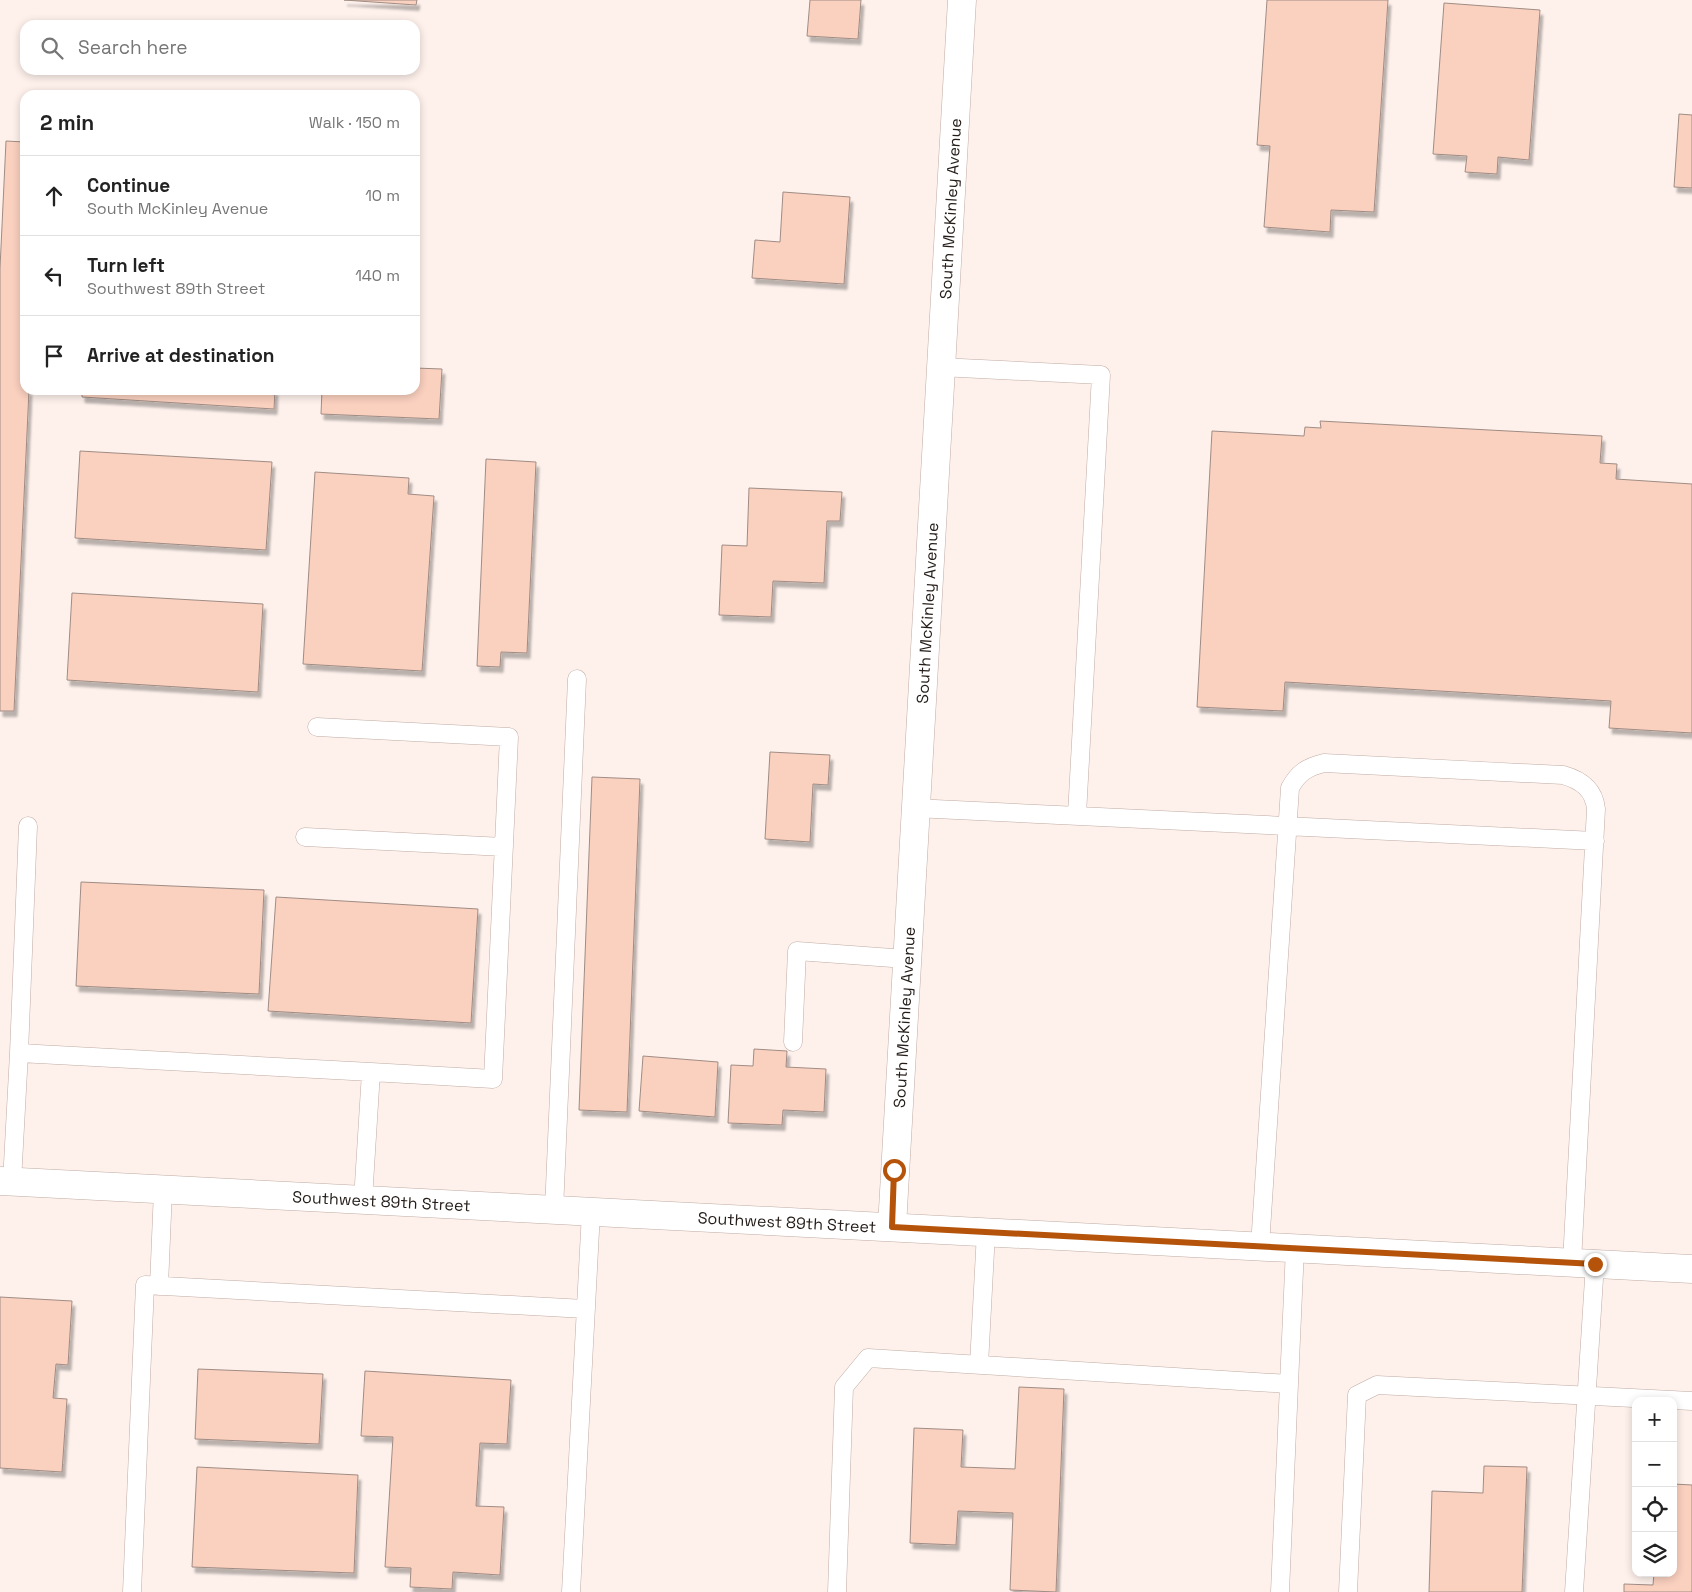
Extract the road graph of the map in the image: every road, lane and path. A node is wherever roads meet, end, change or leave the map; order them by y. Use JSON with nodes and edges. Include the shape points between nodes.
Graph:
{"nodes":[{"id":1,"x":962,"y":0,"type":"edge"},
{"id":2,"x":940,"y":367,"type":"junction"},
{"id":3,"x":577,"y":679,"type":"dead end"},
{"id":4,"x":317,"y":727,"type":"dead end"},
{"id":5,"x":914,"y":808,"type":"junction"},
{"id":6,"x":1077,"y":816,"type":"junction"},
{"id":7,"x":28,"y":826,"type":"dead end"},
{"id":8,"x":1287,"y":826,"type":"junction"},
{"id":9,"x":305,"y":836,"type":"dead end"},
{"id":10,"x":1595,"y":842,"type":"junction"},
{"id":11,"x":504,"y":847,"type":"junction"},
{"id":12,"x":906,"y":959,"type":"junction"},
{"id":13,"x":793,"y":1042,"type":"dead end"},
{"id":14,"x":19,"y":1053,"type":"junction"},
{"id":15,"x":371,"y":1072,"type":"junction"},
{"id":16,"x":6,"y":1181,"type":"edge"},
{"id":17,"x":163,"y":1190,"type":"junction"},
{"id":18,"x":363,"y":1200,"type":"junction"},
{"id":19,"x":554,"y":1210,"type":"junction"},
{"id":20,"x":591,"y":1212,"type":"junction"},
{"id":21,"x":892,"y":1227,"type":"junction"},
{"id":22,"x":986,"y":1232,"type":"junction"},
{"id":23,"x":1260,"y":1246,"type":"junction"},
{"id":24,"x":1295,"y":1248,"type":"junction"},
{"id":25,"x":1584,"y":1263,"type":"junction"},
{"id":26,"x":1692,"y":1269,"type":"edge"},
{"id":27,"x":159,"y":1286,"type":"junction"},
{"id":28,"x":585,"y":1309,"type":"junction"},
{"id":29,"x":979,"y":1365,"type":"junction"},
{"id":30,"x":1289,"y":1384,"type":"junction"},
{"id":31,"x":1586,"y":1398,"type":"junction"},
{"id":32,"x":1692,"y":1401,"type":"edge"},
{"id":33,"x":132,"y":1592,"type":"edge"},
{"id":34,"x":571,"y":1592,"type":"edge"},
{"id":35,"x":837,"y":1592,"type":"edge"},
{"id":36,"x":1280,"y":1592,"type":"edge"},
{"id":37,"x":1348,"y":1592,"type":"edge"},
{"id":38,"x":1574,"y":1592,"type":"edge"}],
"edges":[{"from":1,"to":2,"type":"main road","name":"South McKinley Avenue"},
{"from":2,"to":5,"type":"main road","name":"South McKinley Avenue"},
{"from":2,"to":6,"type":"lane","via":[[1102,375]]},
{"from":3,"to":19,"type":"lane"},
{"from":4,"to":11,"type":"lane","via":[[509,737]]},
{"from":5,"to":6,"type":"lane"},
{"from":5,"to":12,"type":"main road","name":"South McKinley Avenue"},
{"from":6,"to":8,"type":"lane"},
{"from":7,"to":14,"type":"lane"},
{"from":8,"to":10,"type":"lane"},
{"from":8,"to":10,"type":"lane","via":[[1290,788],[1304,770],[1324,763],[1553,774],[1574,778],[1592,791],[1596,809]]},
{"from":8,"to":23,"type":"lane"},
{"from":9,"to":11,"type":"lane"},
{"from":10,"to":25,"type":"lane"},
{"from":11,"to":15,"type":"lane","via":[[493,1079]]},
{"from":12,"to":13,"type":"lane","via":[[797,952]]},
{"from":12,"to":21,"type":"main road","name":"South McKinley Avenue"},
{"from":14,"to":15,"type":"lane"},
{"from":14,"to":16,"type":"lane"},
{"from":15,"to":18,"type":"lane"},
{"from":16,"to":17,"type":"main road","name":"Southwest 89th Street"},
{"from":17,"to":18,"type":"main road","name":"Southwest 89th Street"},
{"from":17,"to":27,"type":"lane"},
{"from":18,"to":19,"type":"main road","name":"Southwest 89th Street"},
{"from":19,"to":20,"type":"main road","name":"Southwest 89th Street"},
{"from":20,"to":21,"type":"main road","name":"Southwest 89th Street"},
{"from":20,"to":28,"type":"lane"},
{"from":21,"to":22,"type":"main road","name":"Southwest 89th Street"},
{"from":22,"to":23,"type":"main road","name":"Southwest 89th Street"},
{"from":22,"to":29,"type":"lane"},
{"from":23,"to":24,"type":"main road","name":"Southwest 89th Street"},
{"from":24,"to":25,"type":"main road","name":"Southwest 89th Street"},
{"from":24,"to":30,"type":"lane"},
{"from":25,"to":26,"type":"main road","name":"Southwest 89th Street"},
{"from":25,"to":31,"type":"lane"},
{"from":27,"to":28,"type":"lane"},
{"from":27,"to":33,"type":"lane","via":[[145,1285]]},
{"from":28,"to":34,"type":"lane"},
{"from":29,"to":30,"type":"lane"},
{"from":29,"to":35,"type":"lane","via":[[868,1358],[844,1387]]},
{"from":30,"to":36,"type":"lane"},
{"from":31,"to":32,"type":"lane"},
{"from":31,"to":37,"type":"lane","via":[[1377,1386],[1357,1395]]},
{"from":31,"to":38,"type":"lane"}]}
